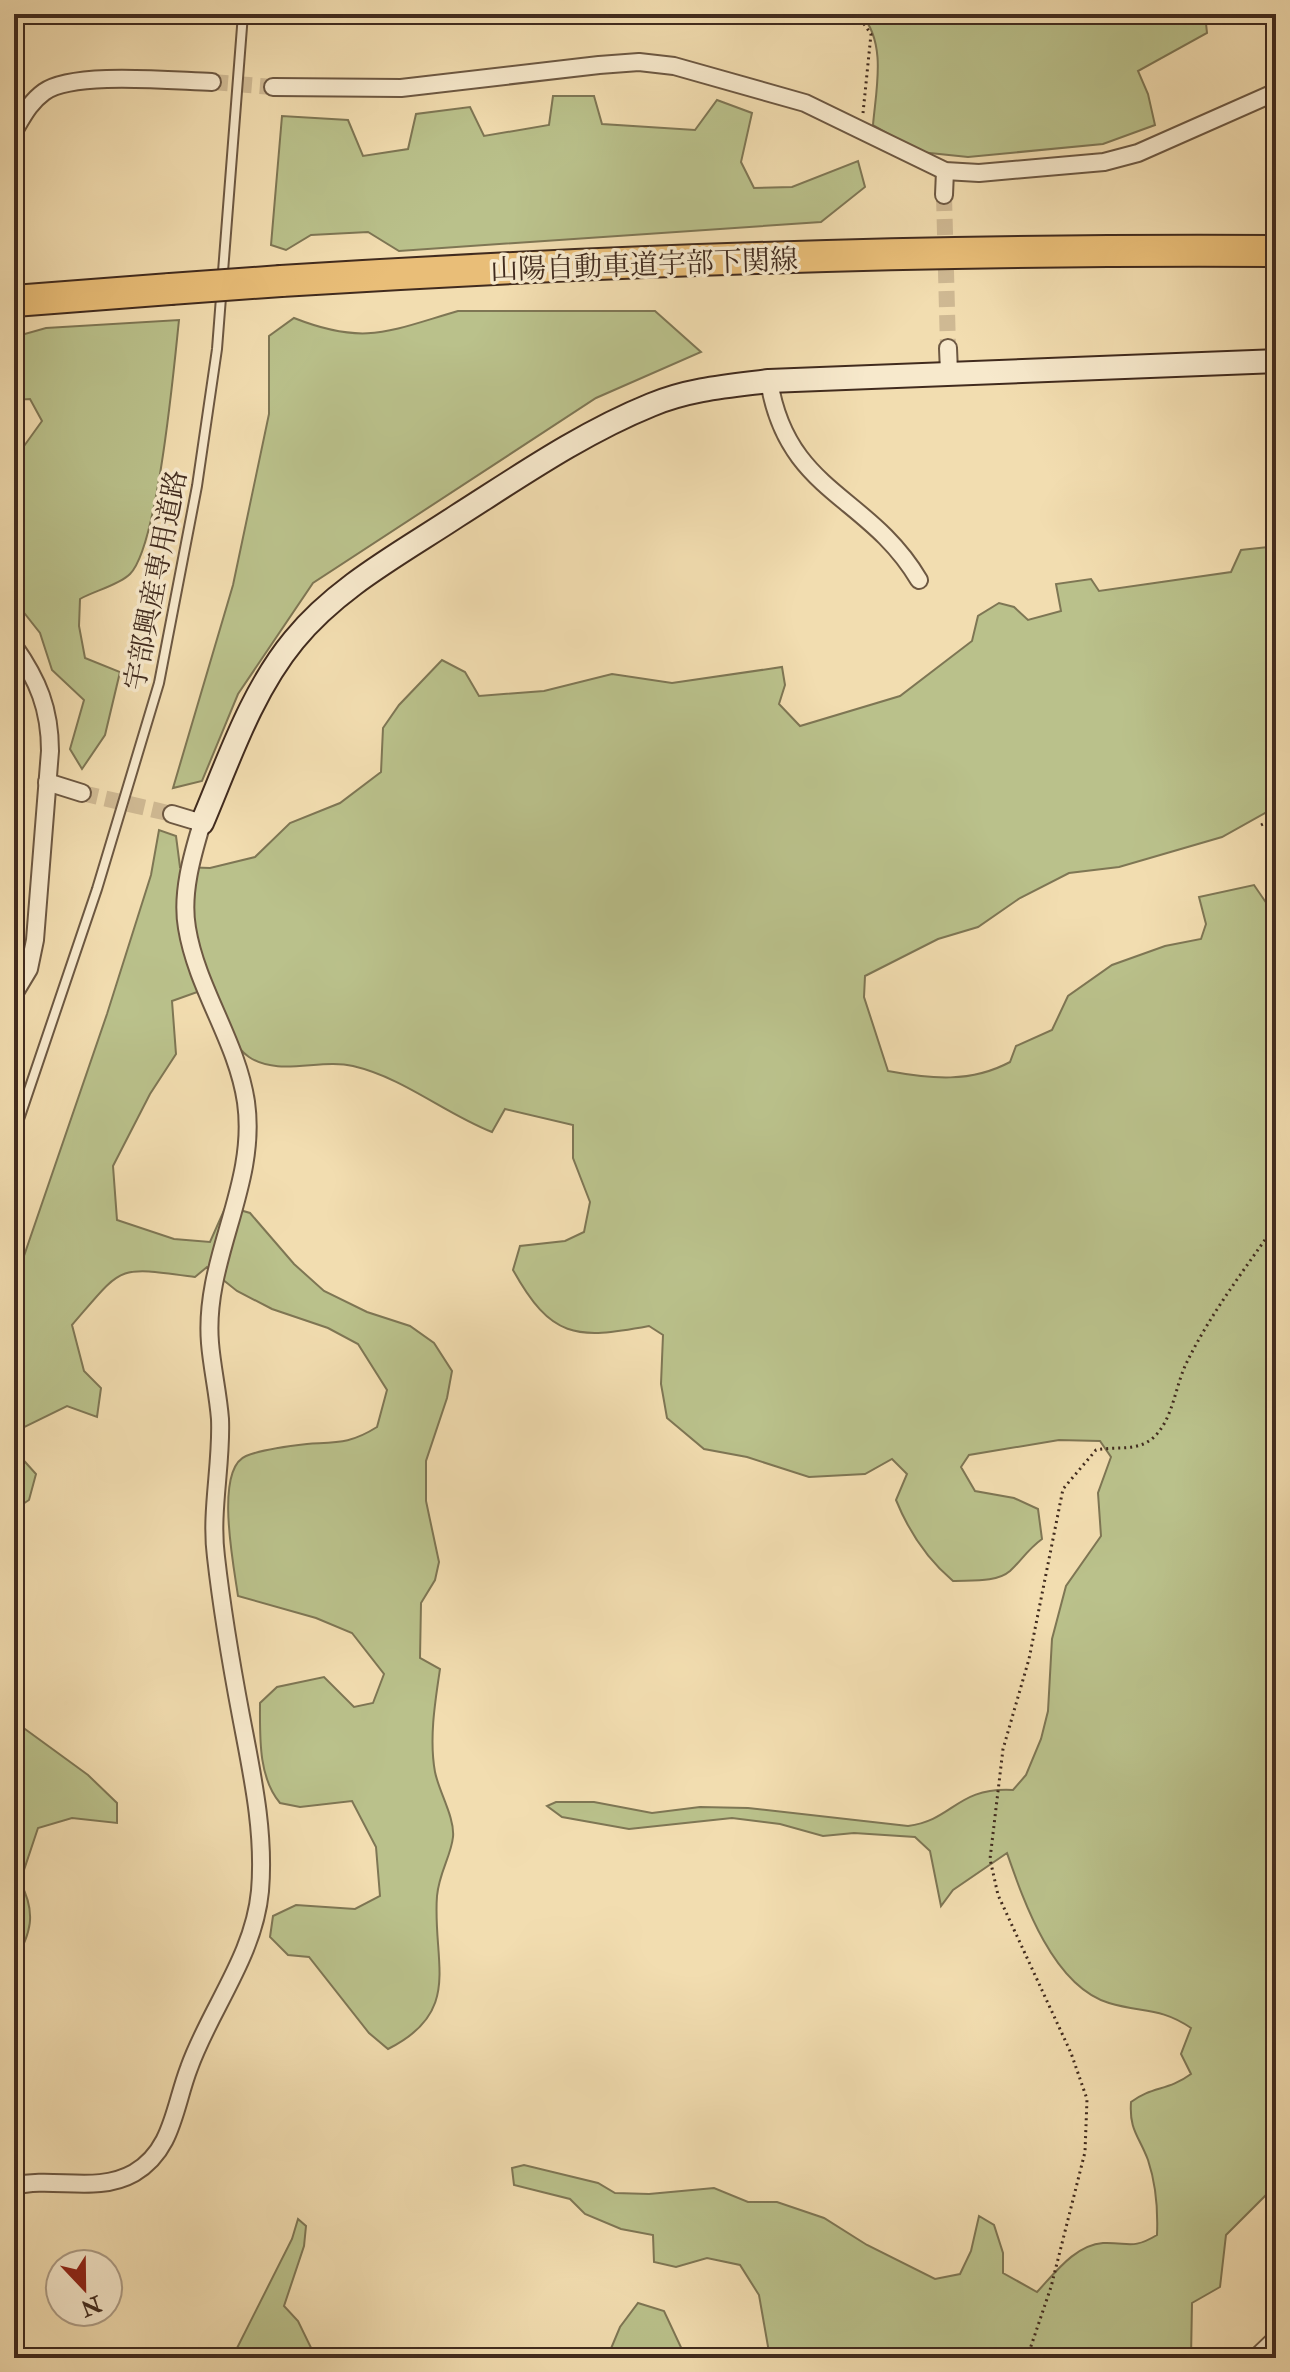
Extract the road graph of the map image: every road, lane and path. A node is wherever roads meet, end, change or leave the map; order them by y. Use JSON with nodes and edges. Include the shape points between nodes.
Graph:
{"nodes":[{"id":1,"x":243,"y":14,"type":"edge"},
{"id":2,"x":857,"y":14,"type":"edge"},
{"id":3,"x":212,"y":82,"type":"tunnel mouth"},
{"id":4,"x":273,"y":87,"type":"tunnel mouth"},
{"id":5,"x":1276,"y":92,"type":"edge"},
{"id":6,"x":860,"y":129,"type":"junction"},
{"id":7,"x":14,"y":131,"type":"edge"},
{"id":8,"x":945,"y":171,"type":"junction"},
{"id":9,"x":944,"y":195,"type":"tunnel mouth"},
{"id":10,"x":1276,"y":251,"type":"edge"},
{"id":11,"x":14,"y":301,"type":"edge"},
{"id":12,"x":948,"y":348,"type":"tunnel mouth"},
{"id":13,"x":1276,"y":361,"type":"edge"},
{"id":14,"x":949,"y":372,"type":"junction"},
{"id":15,"x":769,"y":381,"type":"junction"},
{"id":16,"x":919,"y":580,"type":"dead end"},
{"id":17,"x":14,"y":646,"type":"edge"},
{"id":18,"x":47,"y":782,"type":"junction"},
{"id":19,"x":82,"y":793,"type":"tunnel mouth"},
{"id":20,"x":172,"y":814,"type":"tunnel mouth"},
{"id":21,"x":1276,"y":818,"type":"edge"},
{"id":22,"x":202,"y":823,"type":"junction"},
{"id":23,"x":1261,"y":825,"type":"dead end"},
{"id":24,"x":14,"y":994,"type":"edge"},
{"id":25,"x":14,"y":1134,"type":"edge"},
{"id":26,"x":1276,"y":1224,"type":"edge"},
{"id":27,"x":14,"y":2186,"type":"edge"},
{"id":28,"x":1276,"y":2333,"type":"edge"},
{"id":29,"x":1027,"y":2358,"type":"edge"},
{"id":30,"x":1250,"y":2358,"type":"edge"}],
"edges":[{"from":1,"to":25,"type":"lane","name":"宇部興産専用道路","via":[[217,349],[159,683],[97,889]]},
{"from":2,"to":6,"type":"path","via":[[871,34]]},
{"from":3,"to":7,"type":"street","via":[[59,84],[29,105]]},
{"from":4,"to":6,"type":"street","via":[[401,88],[639,62],[751,86],[805,103]]},
{"from":5,"to":8,"type":"street","via":[[1149,149],[1104,162]]},
{"from":6,"to":8,"type":"street"},
{"from":8,"to":9,"type":"street"},
{"from":10,"to":11,"type":"highway","name":"山陽自動車道宇部下関線","bridge":true,"via":[[566,266]]},
{"from":12,"to":14,"type":"street"},
{"from":13,"to":14,"type":"street"},
{"from":14,"to":15,"type":"street"},
{"from":15,"to":16,"type":"street","via":[[786,441],[815,479],[883,531]]},
{"from":15,"to":22,"type":"street","via":[[706,389],[653,404],[589,434],[357,581],[314,619],[274,668]]},
{"from":17,"to":18,"type":"street","via":[[43,695],[50,721]]},
{"from":18,"to":19,"type":"street"},
{"from":18,"to":24,"type":"street","via":[[35,940],[29,969]]},
{"from":20,"to":22,"type":"street"},
{"from":21,"to":23,"type":"path"},
{"from":22,"to":27,"type":"street","via":[[192,854],[186,925],[195,962],[237,1067],[247,1125],[247,1157],[212,1285],[210,1340],[220,1419],[215,1550],[258,1806],[260,1895],[233,1979],[189,2066],[166,2143],[152,2160],[111,2183],[37,2180]]},
{"from":26,"to":29,"type":"path","via":[[1214,1314],[1155,1436],[1139,1447],[1096,1450],[1063,1489],[1029,1659],[1003,1749],[990,1859],[998,1895],[1087,2099],[1085,2152]]},
{"from":28,"to":30,"type":"lane"}]}
